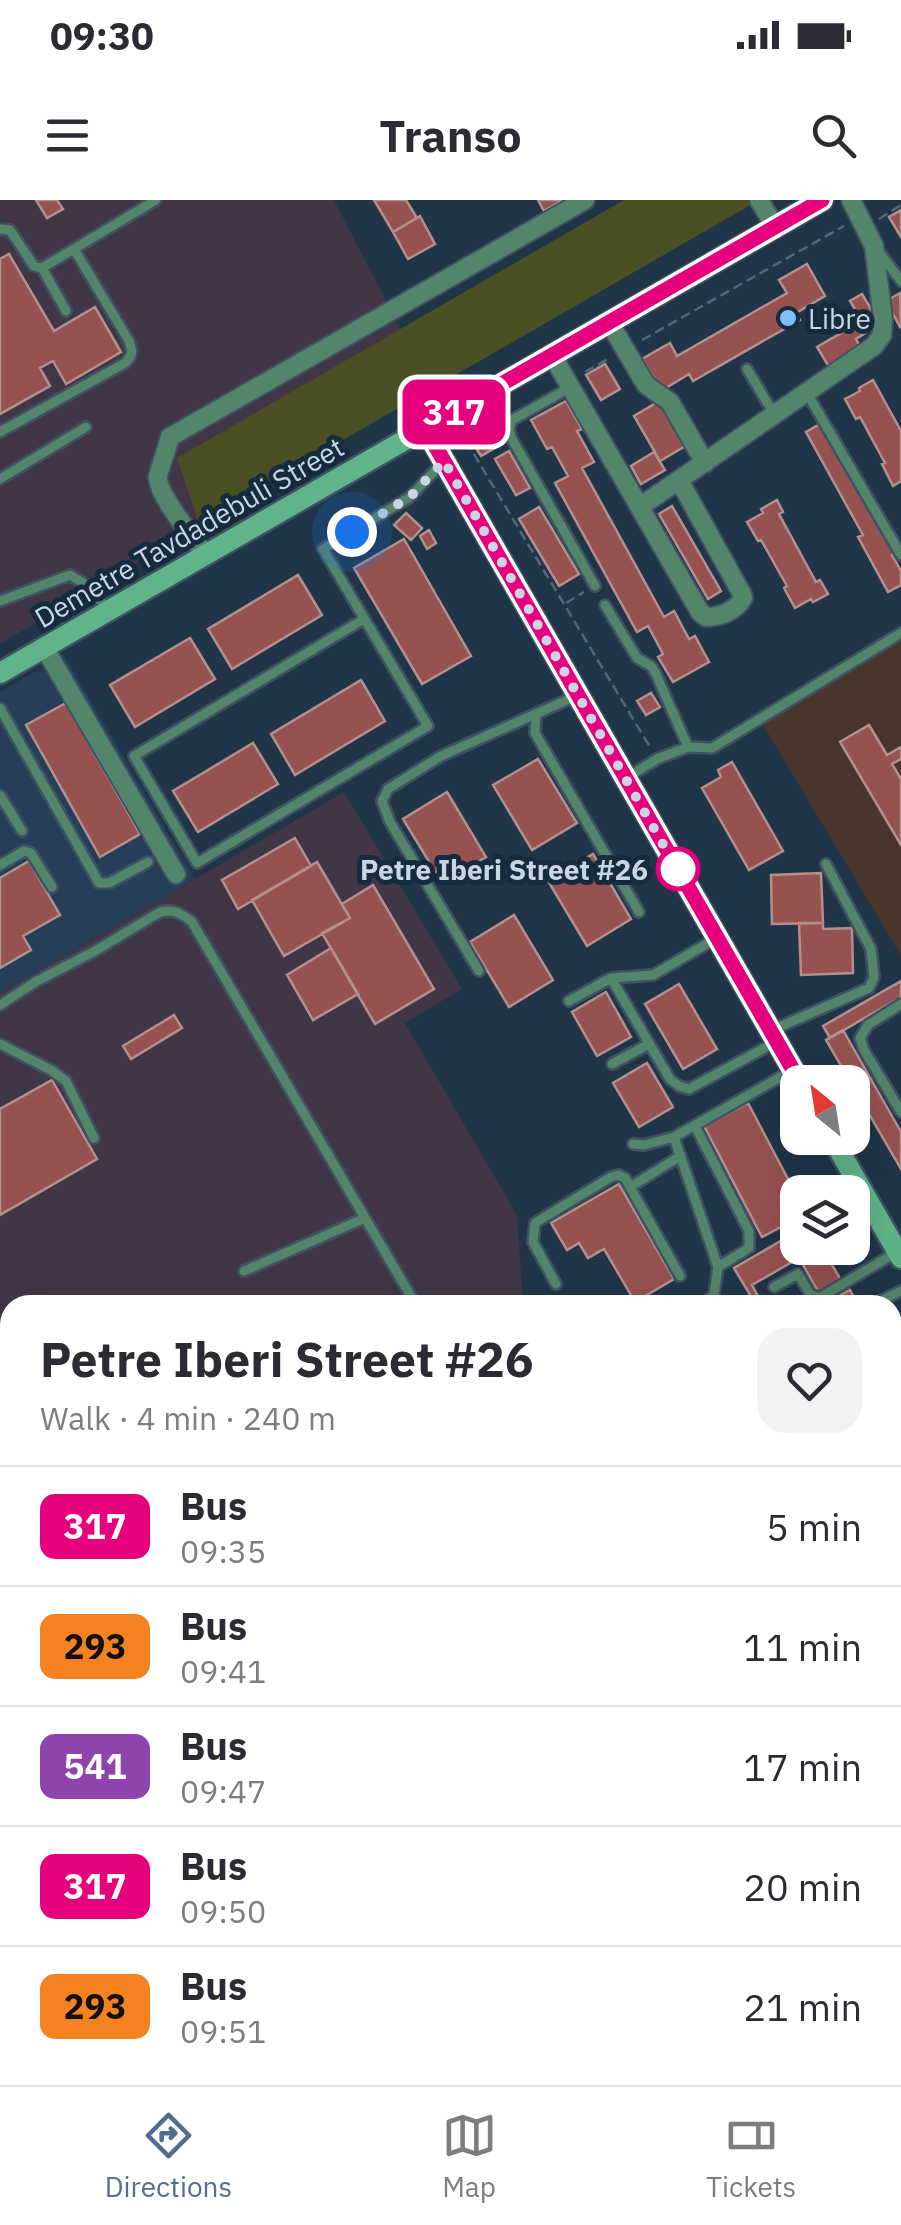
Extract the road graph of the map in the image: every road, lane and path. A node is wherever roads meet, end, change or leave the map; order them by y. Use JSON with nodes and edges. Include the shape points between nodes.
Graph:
{"nodes":[{"id":1,"x":156,"y":200,"type":"edge"},
{"id":2,"x":585,"y":200,"type":"edge"},
{"id":3,"x":759,"y":200,"type":"edge"},
{"id":4,"x":822,"y":200,"type":"edge"},
{"id":5,"x":850,"y":200,"type":"edge"},
{"id":6,"x":901,"y":206,"type":"edge"},
{"id":7,"x":860,"y":217,"type":"junction"},
{"id":8,"x":775,"y":227,"type":"junction"},
{"id":9,"x":0,"y":229,"type":"edge"},
{"id":10,"x":874,"y":246,"type":"junction"},
{"id":11,"x":74,"y":249,"type":"junction"},
{"id":12,"x":42,"y":268,"type":"junction"},
{"id":13,"x":901,"y":281,"type":"edge"},
{"id":14,"x":66,"y":311,"type":"dead end"},
{"id":15,"x":610,"y":322,"type":"junction"},
{"id":16,"x":626,"y":349,"type":"junction"},
{"id":17,"x":552,"y":355,"type":"junction"},
{"id":18,"x":747,"y":369,"type":"dead end"},
{"id":19,"x":569,"y":384,"type":"junction"},
{"id":20,"x":807,"y":392,"type":"junction"},
{"id":21,"x":774,"y":414,"type":"junction"},
{"id":22,"x":500,"y":420,"type":"dead end"},
{"id":23,"x":86,"y":427,"type":"dead end"},
{"id":24,"x":425,"y":428,"type":"junction"},
{"id":25,"x":0,"y":432,"type":"edge"},
{"id":26,"x":466,"y":439,"type":"junction"},
{"id":27,"x":442,"y":457,"type":"junction"},
{"id":28,"x":706,"y":462,"type":"junction"},
{"id":29,"x":0,"y":479,"type":"edge"},
{"id":30,"x":680,"y":480,"type":"junction"},
{"id":31,"x":641,"y":506,"type":"junction"},
{"id":32,"x":206,"y":554,"type":"junction"},
{"id":33,"x":901,"y":556,"type":"edge"},
{"id":34,"x":595,"y":586,"type":"joint"},
{"id":35,"x":0,"y":601,"type":"edge"},
{"id":36,"x":564,"y":604,"type":"junction"},
{"id":37,"x":606,"y":605,"type":"dead end"},
{"id":38,"x":109,"y":610,"type":"junction"},
{"id":39,"x":364,"y":619,"type":"junction"},
{"id":40,"x":901,"y":633,"type":"edge"},
{"id":41,"x":44,"y":647,"type":"junction"},
{"id":42,"x":0,"y":673,"type":"edge"},
{"id":43,"x":578,"y":695,"type":"junction"},
{"id":44,"x":0,"y":708,"type":"edge"},
{"id":45,"x":536,"y":714,"type":"junction"},
{"id":46,"x":688,"y":746,"type":"junction"},
{"id":47,"x":657,"y":759,"type":"junction"},
{"id":48,"x":626,"y":779,"type":"junction"},
{"id":49,"x":0,"y":795,"type":"edge"},
{"id":50,"x":22,"y":832,"type":"dead end"},
{"id":51,"x":148,"y":862,"type":"dead end"},
{"id":52,"x":826,"y":864,"type":"dead end"},
{"id":53,"x":0,"y":866,"type":"edge"},
{"id":54,"x":176,"y":874,"type":"dead end"},
{"id":55,"x":52,"y":887,"type":"dead end"},
{"id":56,"x":639,"y":912,"type":"dead end"},
{"id":57,"x":717,"y":938,"type":"junction"},
{"id":58,"x":479,"y":972,"type":"dead end"},
{"id":59,"x":611,"y":978,"type":"junction"},
{"id":60,"x":569,"y":1001,"type":"dead end"},
{"id":61,"x":901,"y":1004,"type":"edge"},
{"id":62,"x":0,"y":1005,"type":"edge"},
{"id":63,"x":774,"y":1036,"type":"junction"},
{"id":64,"x":0,"y":1044,"type":"edge"},
{"id":65,"x":650,"y":1044,"type":"junction"},
{"id":66,"x":612,"y":1064,"type":"dead end"},
{"id":67,"x":791,"y":1065,"type":"edge"},
{"id":68,"x":780,"y":1084,"type":"edge"},
{"id":69,"x":901,"y":1112,"type":"edge"},
{"id":70,"x":695,"y":1126,"type":"junction"},
{"id":71,"x":674,"y":1137,"type":"junction"},
{"id":72,"x":94,"y":1138,"type":"dead end"},
{"id":73,"x":633,"y":1144,"type":"dead end"},
{"id":74,"x":842,"y":1155,"type":"edge"},
{"id":75,"x":680,"y":1158,"type":"junction"},
{"id":76,"x":630,"y":1187,"type":"junction"},
{"id":77,"x":365,"y":1218,"type":"junction"},
{"id":78,"x":899,"y":1255,"type":"edge"},
{"id":79,"x":718,"y":1267,"type":"junction"},
{"id":80,"x":244,"y":1271,"type":"dead end"},
{"id":81,"x":680,"y":1276,"type":"dead end"},
{"id":82,"x":556,"y":1284,"type":"dead end"},
{"id":83,"x":774,"y":1288,"type":"dead end"},
{"id":84,"x":410,"y":1295,"type":"edge"},
{"id":85,"x":713,"y":1295,"type":"edge"},
{"id":86,"x":812,"y":1295,"type":"edge"},
{"id":87,"x":825,"y":1295,"type":"edge"}],
"edges":[{"from":1,"to":11,"type":"lane"},
{"from":2,"to":32,"type":"street","via":[[170,436],[158,476],[165,499]]},
{"from":3,"to":8,"type":"street"},
{"from":4,"to":8,"type":"main road","name":"Demetre Tavdadebuli Street"},
{"from":5,"to":7,"type":"street"},
{"from":6,"to":7,"type":"path","via":[[876,220]]},
{"from":7,"to":10,"type":"street"},
{"from":7,"to":16,"type":"path"},
{"from":8,"to":15,"type":"main road","name":"Demetre Tavdadebuli Street"},
{"from":9,"to":12,"type":"lane","via":[[10,230]]},
{"from":10,"to":13,"type":"lane"},
{"from":10,"to":20,"type":"street","via":[[882,335]]},
{"from":11,"to":12,"type":"lane"},
{"from":11,"to":25,"type":"lane","via":[[132,356]]},
{"from":12,"to":14,"type":"lane"},
{"from":15,"to":16,"type":"street"},
{"from":15,"to":17,"type":"main road","name":"Demetre Tavdadebuli Street"},
{"from":16,"to":19,"type":"path"},
{"from":16,"to":28,"type":"street","via":[[646,385],[670,402]]},
{"from":17,"to":19,"type":"street"},
{"from":17,"to":24,"type":"main road","name":"Demetre Tavdadebuli Street"},
{"from":18,"to":21,"type":"lane"},
{"from":19,"to":31,"type":"street"},
{"from":19,"to":34,"type":"lane","via":[[509,428]]},
{"from":20,"to":21,"type":"street"},
{"from":20,"to":33,"type":"lane"},
{"from":21,"to":28,"type":"street"},
{"from":22,"to":26,"type":"path"},
{"from":23,"to":29,"type":"lane"},
{"from":24,"to":27,"type":"main road"},
{"from":24,"to":32,"type":"main road","name":"Demetre Tavdadebuli Street"},
{"from":26,"to":27,"type":"path"},
{"from":26,"to":36,"type":"path"},
{"from":27,"to":39,"type":"lane","via":[[410,497],[323,549]]},
{"from":27,"to":43,"type":"main road"},
{"from":28,"to":30,"type":"street"},
{"from":30,"to":31,"type":"street"},
{"from":30,"to":31,"type":"street","via":[[741,589],[738,606],[720,616],[700,612]]},
{"from":32,"to":38,"type":"main road","name":"Demetre Tavdadebuli Street"},
{"from":34,"to":36,"type":"path"},
{"from":35,"to":38,"type":"lane","via":[[70,575]]},
{"from":36,"to":47,"type":"path"},
{"from":37,"to":46,"type":"lane","via":[[636,658],[655,672]]},
{"from":38,"to":41,"type":"main road","name":"Demetre Tavdadebuli Street"},
{"from":39,"to":39,"type":"lane","via":[[134,756],[197,863],[428,726]]},
{"from":40,"to":46,"type":"lane","via":[[712,748]]},
{"from":41,"to":42,"type":"main road","name":"Demetre Tavdadebuli Street"},
{"from":41,"to":54,"type":"street"},
{"from":43,"to":45,"type":"lane"},
{"from":43,"to":48,"type":"main road"},
{"from":44,"to":51,"type":"lane","via":[[99,883]]},
{"from":45,"to":56,"type":"lane","via":[[535,733]]},
{"from":45,"to":58,"type":"lane","via":[[442,756],[388,789],[382,801]]},
{"from":46,"to":47,"type":"lane"},
{"from":47,"to":48,"type":"lane"},
{"from":48,"to":57,"type":"main road"},
{"from":49,"to":50,"type":"lane"},
{"from":52,"to":63,"type":"lane","via":[[871,950],[874,977],[869,988]]},
{"from":53,"to":55,"type":"lane","via":[[31,853]]},
{"from":57,"to":59,"type":"lane","via":[[653,975]]},
{"from":57,"to":63,"type":"main road"},
{"from":59,"to":60,"type":"lane"},
{"from":59,"to":65,"type":"lane"},
{"from":61,"to":69,"type":"lane","via":[[860,1038]]},
{"from":62,"to":77,"type":"lane","via":[[160,912],[181,914],[192,922]]},
{"from":63,"to":65,"type":"lane","via":[[689,1089],[670,1079]]},
{"from":63,"to":67,"type":"main road"},
{"from":64,"to":72,"type":"lane","via":[[66,1081]]},
{"from":65,"to":66,"type":"lane"},
{"from":68,"to":70,"type":"lane"},
{"from":70,"to":71,"type":"lane"},
{"from":70,"to":79,"type":"lane","via":[[749,1231],[749,1248]]},
{"from":71,"to":73,"type":"lane"},
{"from":71,"to":75,"type":"lane"},
{"from":74,"to":78,"type":"main road"},
{"from":75,"to":76,"type":"lane"},
{"from":75,"to":79,"type":"lane"},
{"from":76,"to":81,"type":"lane"},
{"from":76,"to":82,"type":"lane","via":[[625,1178],[611,1176],[535,1223],[533,1242]]},
{"from":77,"to":80,"type":"lane"},
{"from":77,"to":84,"type":"lane"},
{"from":78,"to":87,"type":"lane"},
{"from":79,"to":85,"type":"lane"},
{"from":83,"to":86,"type":"lane","via":[[798,1274]]}]}
